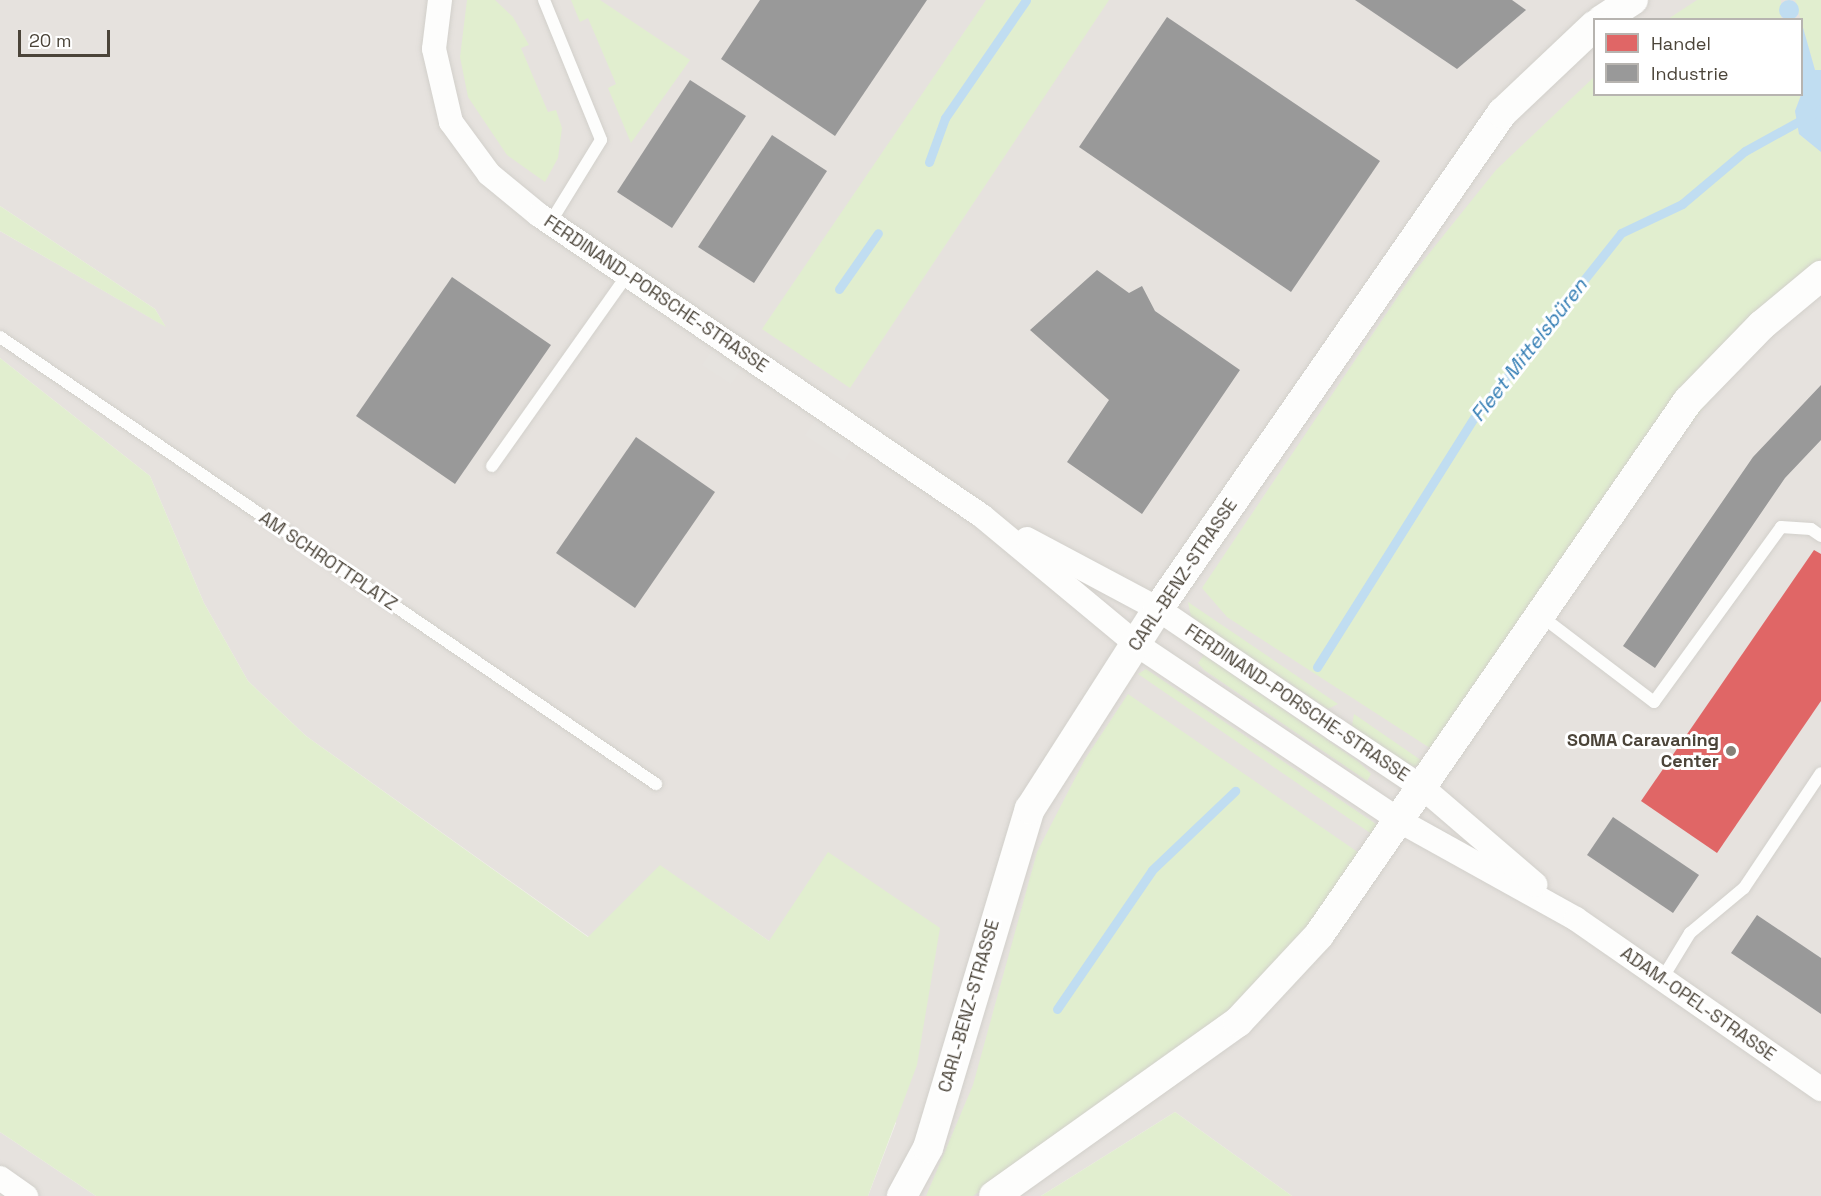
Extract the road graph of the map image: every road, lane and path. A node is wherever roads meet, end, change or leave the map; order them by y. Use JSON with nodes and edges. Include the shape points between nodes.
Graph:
{"nodes":[{"id":1,"x":440,"y":0,"type":"edge"},
{"id":2,"x":544,"y":0,"type":"edge"},
{"id":3,"x":1633,"y":0,"type":"edge"},
{"id":4,"x":1605,"y":18,"type":"edge"},
{"id":5,"x":1593,"y":27,"type":"edge"},
{"id":6,"x":550,"y":223,"type":"junction"},
{"id":7,"x":627,"y":274,"type":"junction"},
{"id":8,"x":1821,"y":276,"type":"edge"},
{"id":9,"x":0,"y":337,"type":"edge"},
{"id":10,"x":492,"y":466,"type":"dead end"},
{"id":11,"x":982,"y":516,"type":"junction"},
{"id":12,"x":1821,"y":536,"type":"edge"},
{"id":13,"x":1158,"y":609,"type":"junction"},
{"id":14,"x":1540,"y":616,"type":"junction"},
{"id":15,"x":1136,"y":644,"type":"junction"},
{"id":16,"x":1821,"y":773,"type":"edge"},
{"id":17,"x":656,"y":784,"type":"dead end"},
{"id":18,"x":1423,"y":789,"type":"junction"},
{"id":19,"x":1400,"y":821,"type":"junction"},
{"id":20,"x":1576,"y":919,"type":"junction"},
{"id":21,"x":1662,"y":978,"type":"junction"},
{"id":22,"x":1821,"y":1089,"type":"edge"},
{"id":23,"x":0,"y":1178,"type":"edge"},
{"id":24,"x":26,"y":1196,"type":"edge"},
{"id":25,"x":902,"y":1196,"type":"edge"},
{"id":26,"x":994,"y":1196,"type":"edge"}],
"edges":[{"from":1,"to":6,"type":"street","name":"FERDINAND-PORSCHE-STRASSE","via":[[434,49],[451,122],[489,174]]},
{"from":2,"to":6,"type":"lane","via":[[601,140]]},
{"from":3,"to":4,"type":"street"},
{"from":5,"to":13,"type":"street","name":"CARL-BENZ-STRASSE","via":[[1502,113]]},
{"from":6,"to":7,"type":"street","name":"FERDINAND-PORSCHE-STRASSE"},
{"from":7,"to":10,"type":"lane"},
{"from":7,"to":11,"type":"street","name":"FERDINAND-PORSCHE-STRASSE"},
{"from":8,"to":14,"type":"street","via":[[1762,325],[1688,401]]},
{"from":9,"to":17,"type":"lane","name":"AM SCHROTTPLATZ"},
{"from":11,"to":13,"type":"street","name":"FERDINAND-PORSCHE-STRASSE"},
{"from":11,"to":15,"type":"street","name":"FERDINAND-PORSCHE-STRASSE"},
{"from":12,"to":14,"type":"lane","via":[[1811,529],[1781,527],[1654,702]]},
{"from":13,"to":15,"type":"street","name":"CARL-BENZ-STRASSE"},
{"from":13,"to":18,"type":"street","name":"FERDINAND-PORSCHE-STRASSE"},
{"from":14,"to":18,"type":"street"},
{"from":15,"to":19,"type":"street","name":"FERDINAND-PORSCHE-STRASSE"},
{"from":15,"to":25,"type":"street","name":"CARL-BENZ-STRASSE","via":[[1030,809],[928,1148]]},
{"from":16,"to":21,"type":"lane","via":[[1743,888],[1690,933]]},
{"from":18,"to":19,"type":"street"},
{"from":18,"to":20,"type":"street","name":"ADAM-OPEL-STRASSE"},
{"from":19,"to":20,"type":"street","name":"ADAM-OPEL-STRASSE"},
{"from":19,"to":26,"type":"street","via":[[1319,935],[1238,1022]]},
{"from":20,"to":21,"type":"street","name":"ADAM-OPEL-STRASSE"},
{"from":21,"to":22,"type":"street","name":"ADAM-OPEL-STRASSE"},
{"from":23,"to":24,"type":"street"}]}
